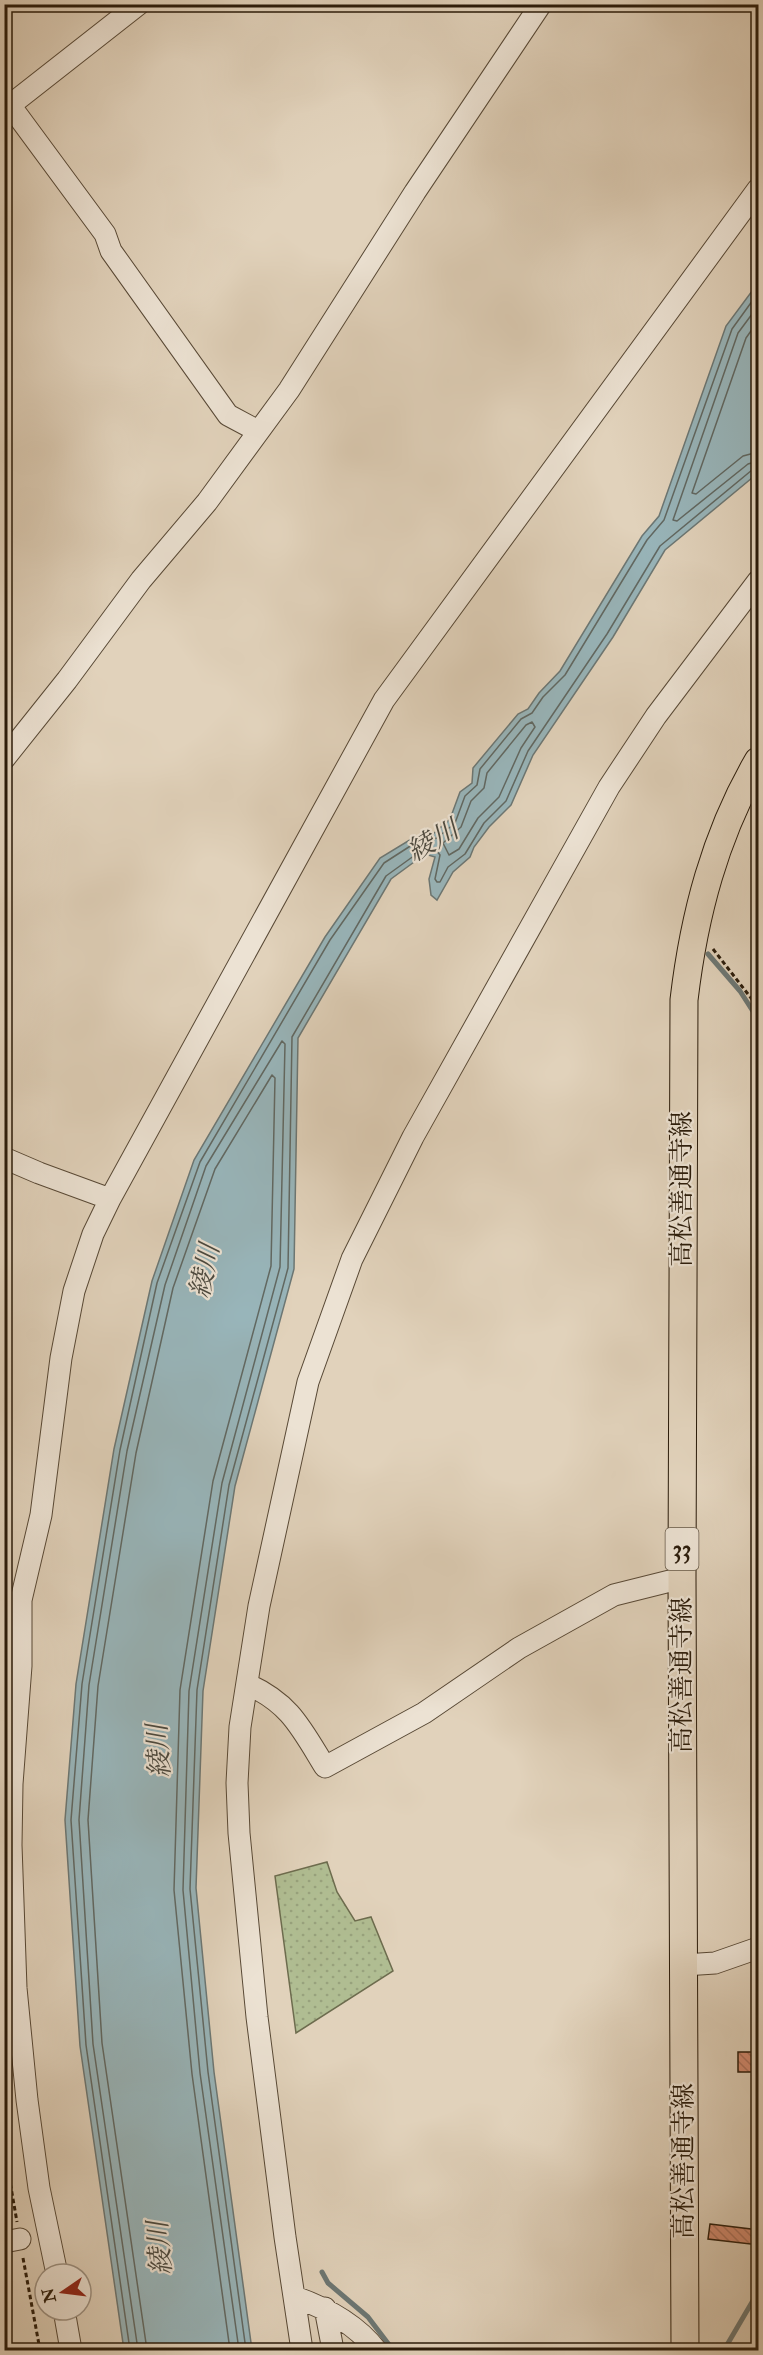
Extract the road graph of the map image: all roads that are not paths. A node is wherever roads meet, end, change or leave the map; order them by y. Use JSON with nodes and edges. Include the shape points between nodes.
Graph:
{"nodes":[{"id":1,"x":139,"y":4,"type":"edge"},
{"id":2,"x":541,"y":4,"type":"edge"},
{"id":3,"x":6,"y":104,"type":"edge"},
{"id":4,"x":759,"y":189,"type":"edge"},
{"id":5,"x":258,"y":431,"type":"junction"},
{"id":6,"x":759,"y":581,"type":"edge"},
{"id":7,"x":4,"y":759,"type":"edge"},
{"id":8,"x":759,"y":761,"type":"edge"},
{"id":9,"x":4,"y":1158,"type":"edge"},
{"id":10,"x":110,"y":1199,"type":"junction"},
{"id":11,"x":682,"y":1578,"type":"junction"},
{"id":12,"x":21,"y":1600,"type":"junction"},
{"id":13,"x":4,"y":1641,"type":"edge"},
{"id":14,"x":246,"y":1684,"type":"junction"},
{"id":15,"x":759,"y":1948,"type":"edge"},
{"id":16,"x":684,"y":1965,"type":"junction"},
{"id":17,"x":54,"y":2262,"type":"edge"},
{"id":18,"x":296,"y":2297,"type":"junction"},
{"id":19,"x":325,"y":2308,"type":"junction"},
{"id":20,"x":66,"y":2322,"type":"edge"},
{"id":21,"x":71,"y":2350,"type":"edge"},
{"id":22,"x":303,"y":2350,"type":"edge"},
{"id":23,"x":333,"y":2350,"type":"edge"},
{"id":24,"x":376,"y":2350,"type":"edge"},
{"id":25,"x":685,"y":2350,"type":"edge"}],
"edges":[{"from":1,"to":3,"type":"street"},
{"from":2,"to":5,"type":"street","via":[[289,390]]},
{"from":3,"to":5,"type":"street","via":[[105,234],[111,251],[228,416]]},
{"from":4,"to":10,"type":"street","via":[[384,700]]},
{"from":5,"to":7,"type":"street","via":[[207,502],[141,580]]},
{"from":6,"to":14,"type":"street","via":[[656,716],[609,787],[413,1137],[352,1259],[308,1382],[261,1595]]},
{"from":8,"to":11,"type":"main road","name":"高松善通寺線","number":"33","via":[[718,846],[693,933],[684,1000]]},
{"from":9,"to":10,"type":"street"},
{"from":10,"to":12,"type":"street","via":[[93,1234],[74,1291],[41,1515]]},
{"from":11,"to":14,"type":"street","via":[[614,1595],[519,1648],[424,1713],[325,1767],[296,1719],[268,1694]]},
{"from":11,"to":16,"type":"main road","name":"高松善通寺線","number":"33"},
{"from":12,"to":13,"type":"street"},
{"from":12,"to":17,"type":"street","via":[[11,1845],[16,1988],[39,2188]]},
{"from":14,"to":18,"type":"street","via":[[237,1783],[239,1833],[257,2017]]},
{"from":15,"to":16,"type":"street","via":[[715,1963]]},
{"from":16,"to":25,"type":"main road","name":"高松善通寺線","number":"33"},
{"from":18,"to":19,"type":"street"},
{"from":18,"to":22,"type":"street"},
{"from":19,"to":23,"type":"street"},
{"from":19,"to":24,"type":"street"},
{"from":20,"to":21,"type":"street"}]}
